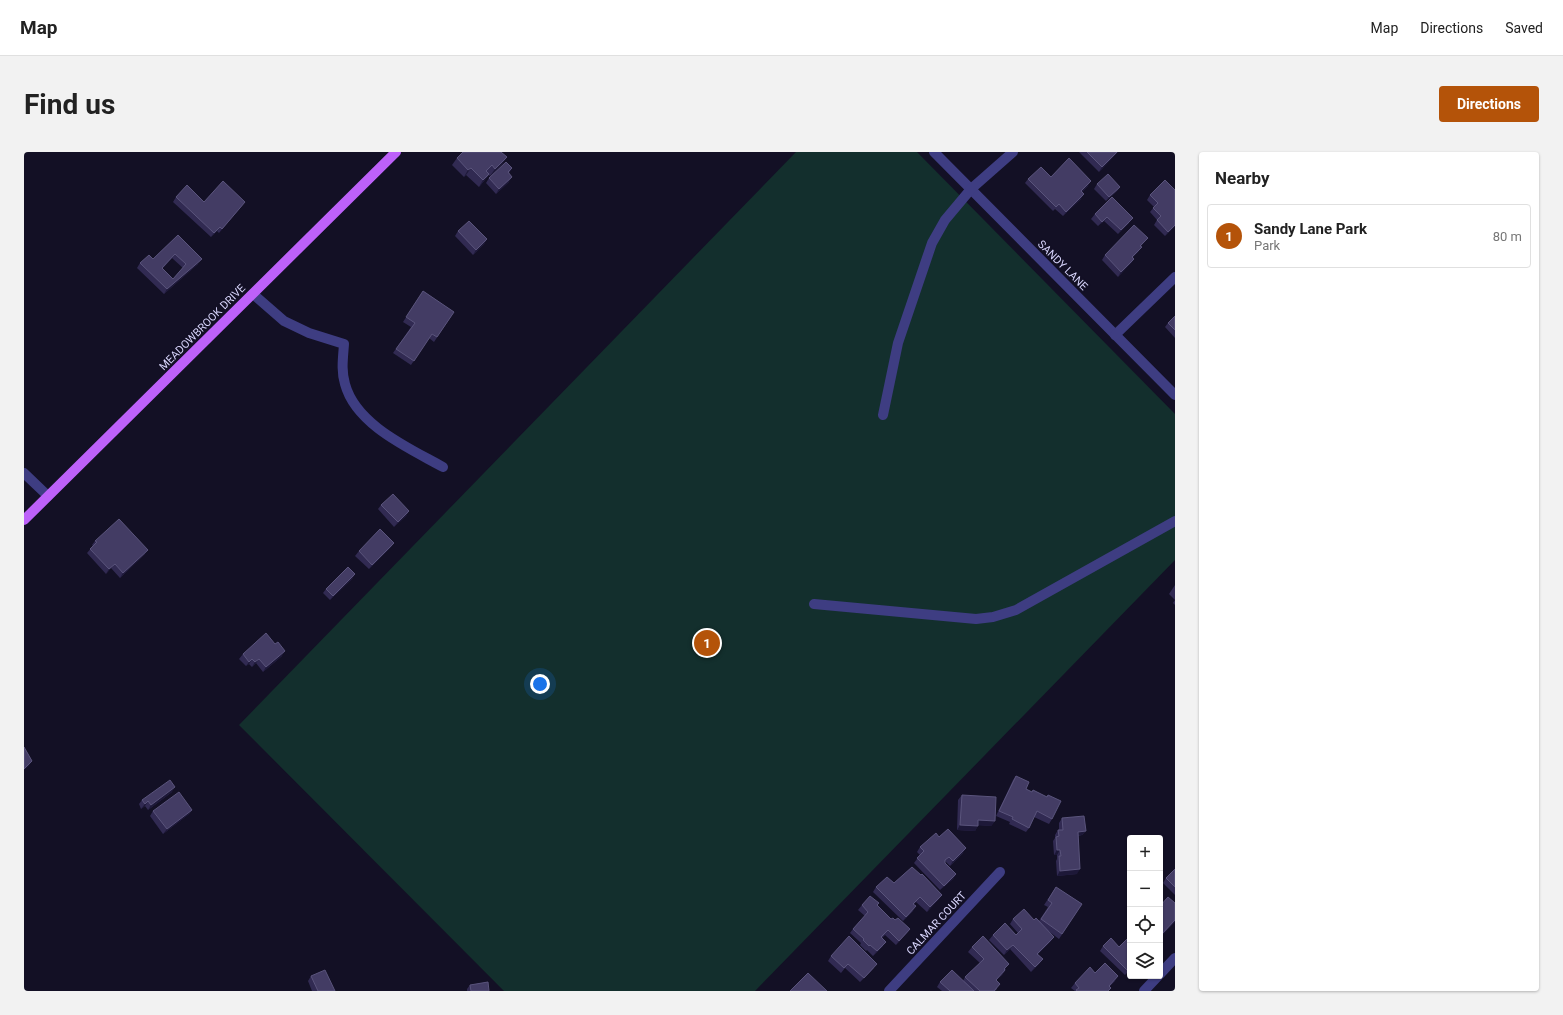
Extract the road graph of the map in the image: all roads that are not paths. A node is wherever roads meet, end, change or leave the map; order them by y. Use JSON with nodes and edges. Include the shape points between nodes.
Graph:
{"nodes":[{"id":1,"x":396,"y":152,"type":"edge"},
{"id":2,"x":934,"y":152,"type":"edge"},
{"id":3,"x":1013,"y":152,"type":"edge"},
{"id":4,"x":971,"y":189,"type":"junction"},
{"id":5,"x":1175,"y":277,"type":"edge"},
{"id":6,"x":253,"y":294,"type":"junction"},
{"id":7,"x":1115,"y":335,"type":"junction"},
{"id":8,"x":1175,"y":395,"type":"edge"},
{"id":9,"x":883,"y":415,"type":"dead end"},
{"id":10,"x":443,"y":467,"type":"dead end"},
{"id":11,"x":24,"y":473,"type":"edge"},
{"id":12,"x":48,"y":496,"type":"junction"},
{"id":13,"x":24,"y":520,"type":"edge"},
{"id":14,"x":1175,"y":521,"type":"edge"},
{"id":15,"x":814,"y":604,"type":"dead end"},
{"id":16,"x":1000,"y":872,"type":"dead end"},
{"id":17,"x":1175,"y":958,"type":"edge"},
{"id":18,"x":1163,"y":971,"type":"edge"},
{"id":19,"x":1155,"y":979,"type":"edge"},
{"id":20,"x":889,"y":991,"type":"edge"},
{"id":21,"x":1144,"y":991,"type":"edge"}],
"edges":[{"from":1,"to":6,"type":"main road","name":"MEADOWBROOK DRIVE"},
{"from":2,"to":4,"type":"street","name":"SANDY LANE"},
{"from":3,"to":4,"type":"street"},
{"from":4,"to":7,"type":"street","name":"SANDY LANE"},
{"from":4,"to":9,"type":"street","via":[[945,220],[932,243],[898,343]]},
{"from":5,"to":7,"type":"street"},
{"from":6,"to":10,"type":"street","via":[[284,321],[309,333],[344,344],[342,370],[345,384],[350,398],[362,414],[384,433]]},
{"from":6,"to":12,"type":"main road","name":"MEADOWBROOK DRIVE"},
{"from":7,"to":8,"type":"street","name":"SANDY LANE"},
{"from":11,"to":12,"type":"street"},
{"from":12,"to":13,"type":"main road","name":"MEADOWBROOK DRIVE"},
{"from":14,"to":15,"type":"street","via":[[1016,610],[993,617],[976,618]]},
{"from":16,"to":20,"type":"street","name":"CALMAR COURT"},
{"from":17,"to":18,"type":"street"},
{"from":19,"to":21,"type":"street"}]}
